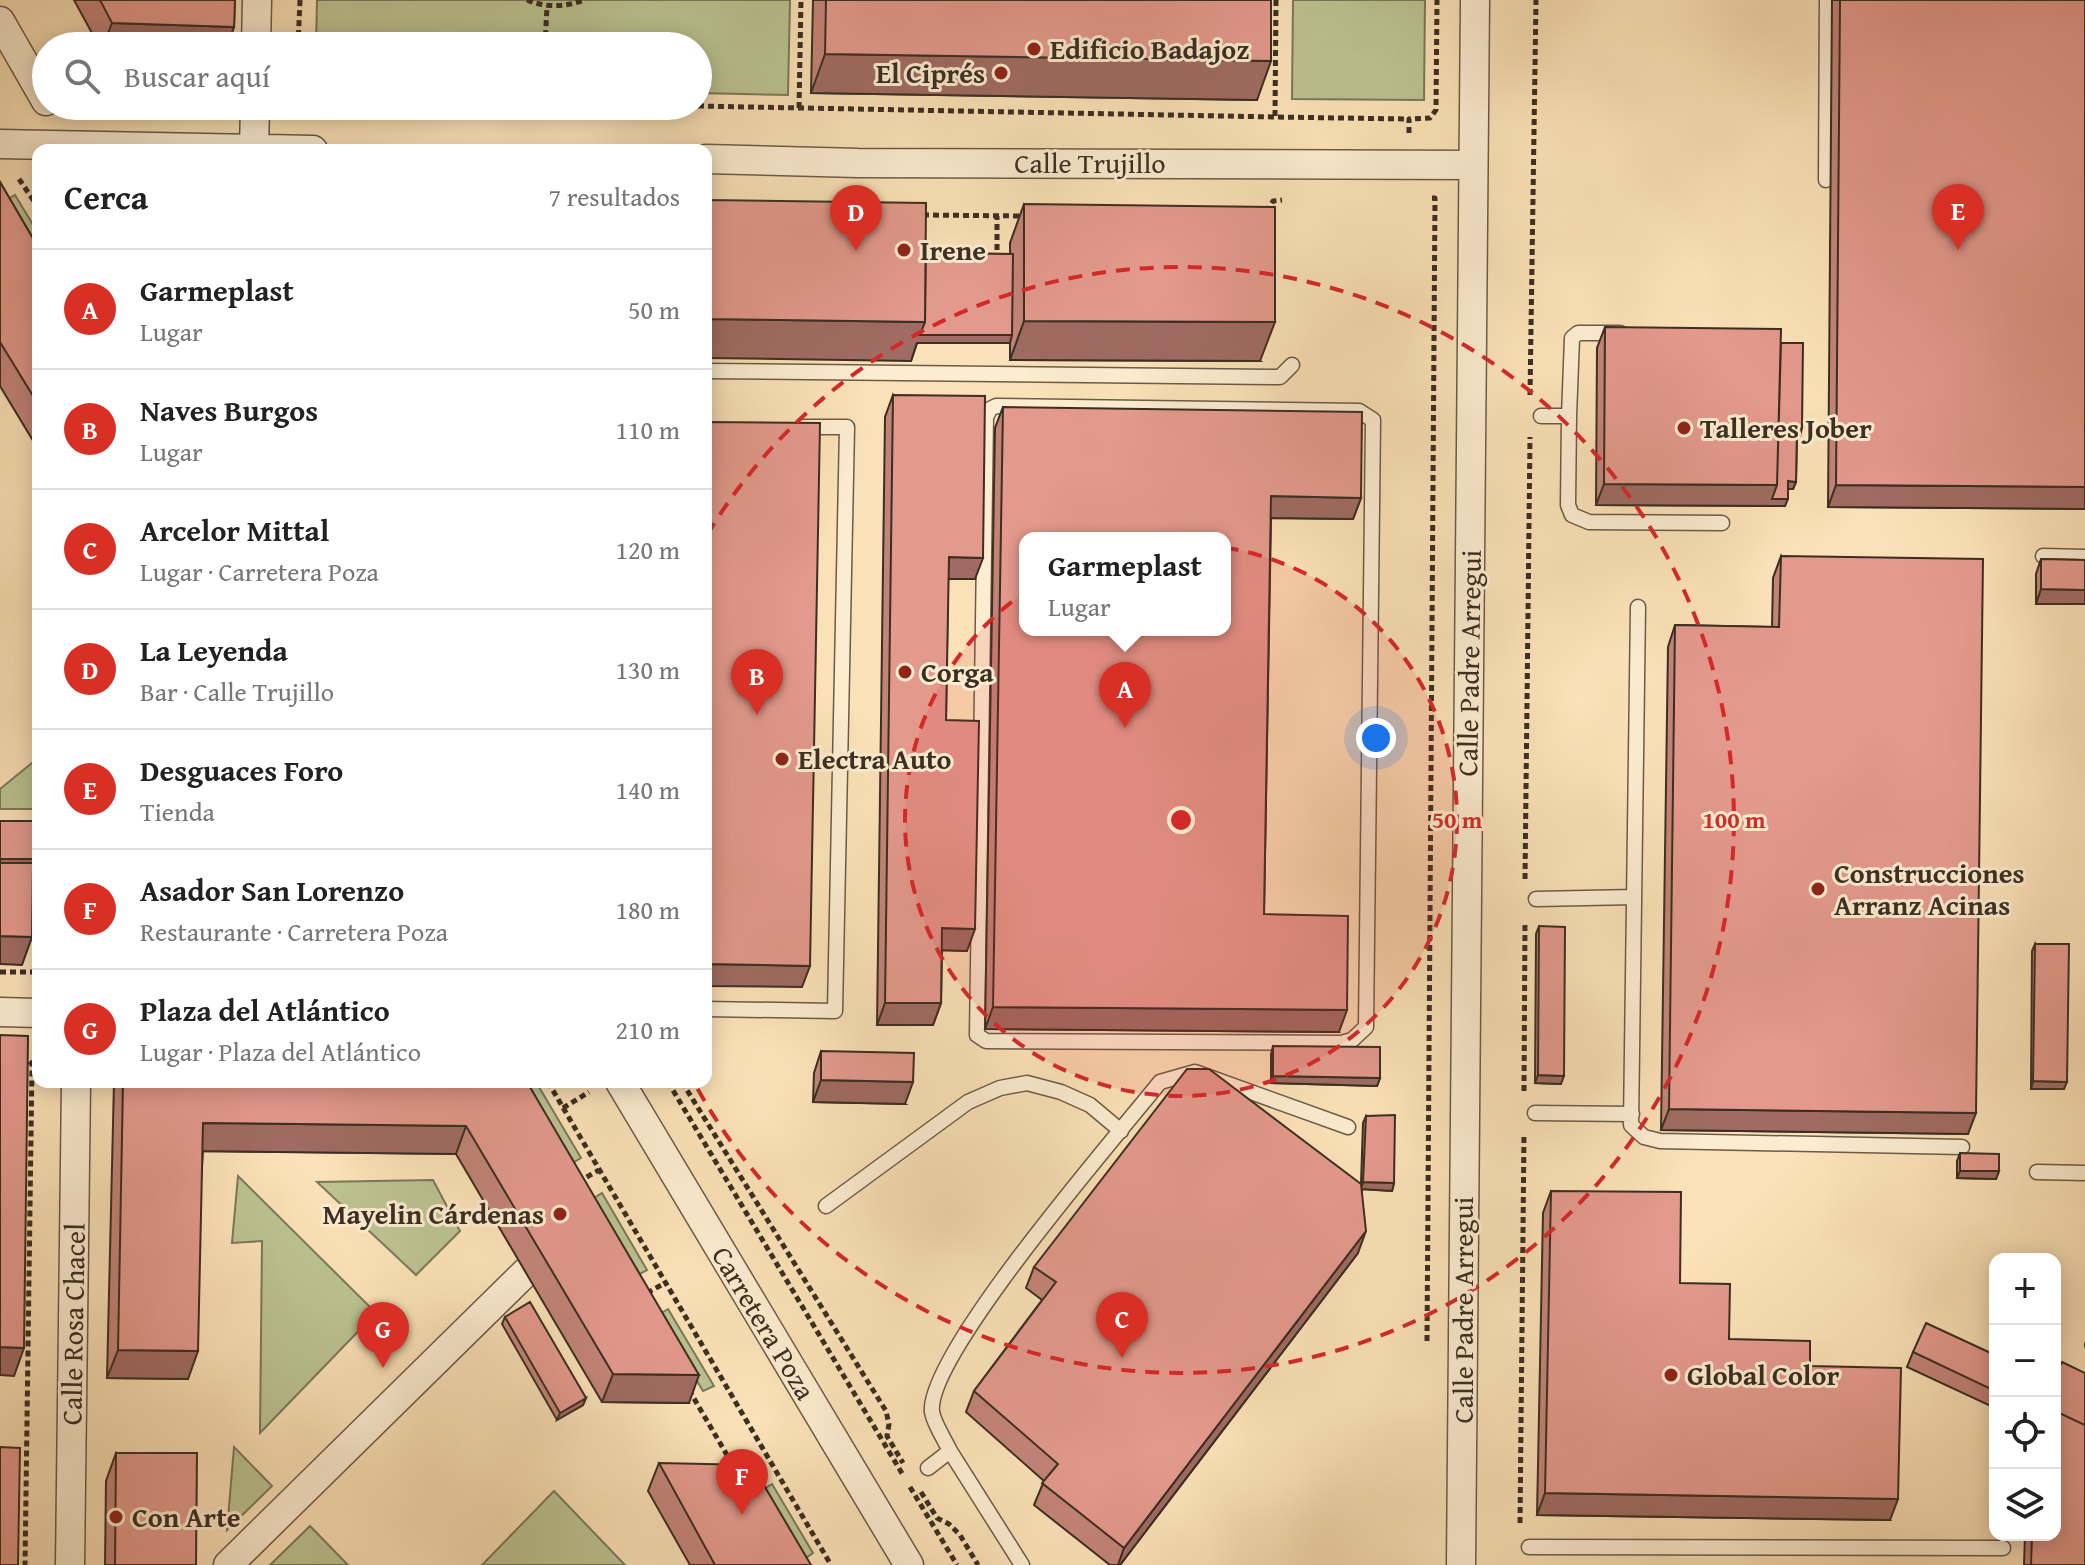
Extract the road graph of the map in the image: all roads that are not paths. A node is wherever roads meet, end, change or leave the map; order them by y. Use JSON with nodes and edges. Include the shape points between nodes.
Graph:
{"nodes":[{"id":1,"x":257,"y":0,"type":"edge"},
{"id":2,"x":1475,"y":0,"type":"edge"},
{"id":3,"x":1827,"y":0,"type":"edge"},
{"id":4,"x":0,"y":21,"type":"edge"},
{"id":5,"x":256,"y":32,"type":"edge"},
{"id":6,"x":32,"y":78,"type":"edge"},
{"id":7,"x":56,"y":120,"type":"edge"},
{"id":8,"x":254,"y":120,"type":"edge"},
{"id":9,"x":0,"y":144,"type":"edge"},
{"id":10,"x":70,"y":144,"type":"edge"},
{"id":11,"x":251,"y":144,"type":"edge"},
{"id":12,"x":32,"y":145,"type":"edge"},
{"id":13,"x":712,"y":159,"type":"edge"},
{"id":14,"x":1473,"y":165,"type":"junction"},
{"id":15,"x":1826,"y":180,"type":"dead end"},
{"id":16,"x":1641,"y":333,"type":"edge"},
{"id":17,"x":1292,"y":365,"type":"dead end"},
{"id":18,"x":712,"y":371,"type":"edge"},
{"id":19,"x":1541,"y":416,"type":"dead end"},
{"id":20,"x":1569,"y":416,"type":"junction"},
{"id":21,"x":1373,"y":420,"type":"joint"},
{"id":22,"x":784,"y":426,"type":"edge"},
{"id":23,"x":1722,"y":523,"type":"dead end"},
{"id":24,"x":2043,"y":556,"type":"edge"},
{"id":25,"x":2085,"y":557,"type":"edge"},
{"id":26,"x":1638,"y":607,"type":"dead end"},
{"id":27,"x":1634,"y":897,"type":"junction"},
{"id":28,"x":1536,"y":899,"type":"dead end"},
{"id":29,"x":712,"y":1009,"type":"edge"},
{"id":30,"x":0,"y":1012,"type":"edge"},
{"id":31,"x":32,"y":1013,"type":"edge"},
{"id":32,"x":76,"y":1088,"type":"edge"},
{"id":33,"x":624,"y":1088,"type":"edge"},
{"id":34,"x":1535,"y":1113,"type":"dead end"},
{"id":35,"x":1632,"y":1114,"type":"junction"},
{"id":36,"x":1348,"y":1127,"type":"dead end"},
{"id":37,"x":1121,"y":1131,"type":"junction"},
{"id":38,"x":1962,"y":1147,"type":"dead end"},
{"id":39,"x":2037,"y":1172,"type":"dead end"},
{"id":40,"x":2085,"y":1173,"type":"edge"},
{"id":41,"x":826,"y":1206,"type":"dead end"},
{"id":42,"x":526,"y":1272,"type":"dead end"},
{"id":43,"x":950,"y":1451,"type":"junction"},
{"id":44,"x":928,"y":1468,"type":"dead end"},
{"id":45,"x":1529,"y":1547,"type":"dead end"},
{"id":46,"x":2003,"y":1548,"type":"dead end"},
{"id":47,"x":70,"y":1565,"type":"edge"},
{"id":48,"x":228,"y":1565,"type":"edge"},
{"id":49,"x":909,"y":1565,"type":"edge"},
{"id":50,"x":1022,"y":1565,"type":"edge"},
{"id":51,"x":1461,"y":1565,"type":"edge"}],
"edges":[{"from":1,"to":5,"type":"street"},
{"from":2,"to":14,"type":"street","name":"Calle Padre Arregui"},
{"from":3,"to":15,"type":"lane"},
{"from":4,"to":6,"type":"street"},
{"from":7,"to":10,"type":"street"},
{"from":8,"to":11,"type":"street"},
{"from":9,"to":12,"type":"street"},
{"from":13,"to":14,"type":"street","name":"Calle Trujillo"},
{"from":14,"to":51,"type":"street","name":"Calle Padre Arregui"},
{"from":16,"to":20,"type":"lane","via":[[1578,333],[1572,338]]},
{"from":17,"to":18,"type":"lane","via":[[1280,377]]},
{"from":19,"to":20,"type":"lane"},
{"from":20,"to":23,"type":"lane","via":[[1572,515],[1589,522]]},
{"from":21,"to":21,"type":"lane","via":[[1359,411],[990,409],[977,1035],[986,1041],[1341,1043],[1366,1027]]},
{"from":22,"to":29,"type":"lane","via":[[847,427],[835,1011]]},
{"from":24,"to":25,"type":"lane"},
{"from":26,"to":27,"type":"lane"},
{"from":27,"to":28,"type":"lane"},
{"from":27,"to":35,"type":"lane"},
{"from":30,"to":31,"type":"street"},
{"from":32,"to":47,"type":"street","name":"Calle Rosa Chacel"},
{"from":33,"to":49,"type":"street","name":"Carretera Poza"},
{"from":34,"to":35,"type":"lane"},
{"from":35,"to":38,"type":"lane","via":[[1631,1125],[1644,1137],[1660,1141]]},
{"from":36,"to":37,"type":"lane","via":[[1195,1072],[1160,1082]]},
{"from":37,"to":41,"type":"lane","via":[[1090,1105],[1061,1092],[1027,1083],[1000,1088],[968,1102]]},
{"from":37,"to":43,"type":"lane","via":[[988,1298],[939,1379],[932,1413]]},
{"from":39,"to":40,"type":"lane"},
{"from":42,"to":48,"type":"street"},
{"from":43,"to":44,"type":"lane"},
{"from":43,"to":50,"type":"lane"},
{"from":45,"to":46,"type":"lane"}]}
